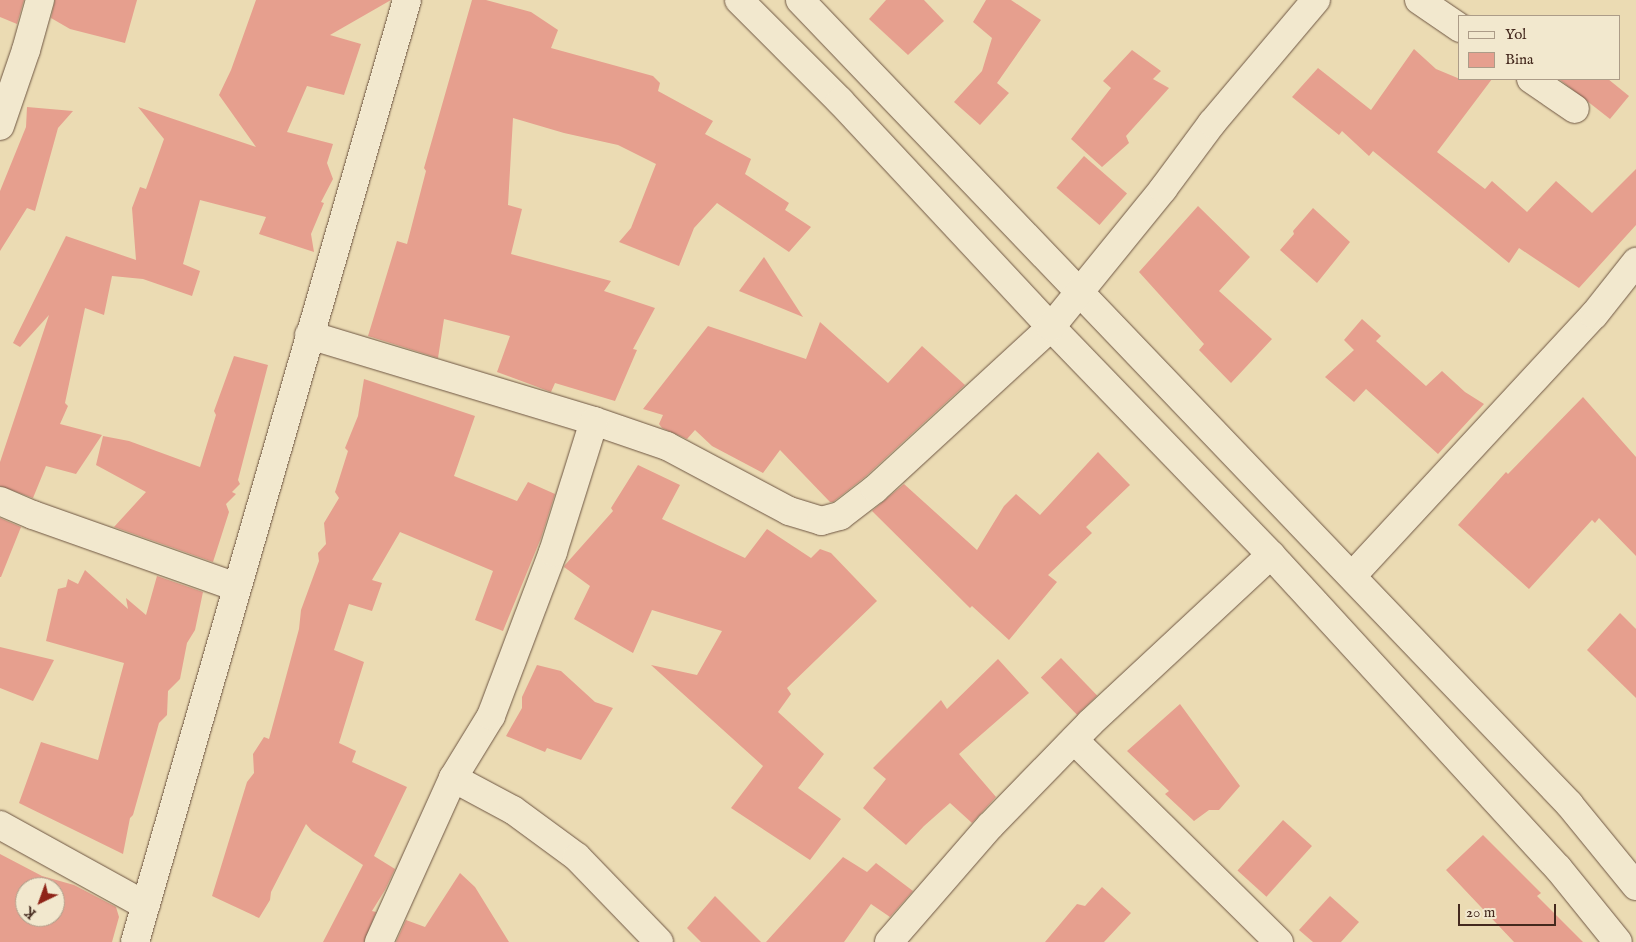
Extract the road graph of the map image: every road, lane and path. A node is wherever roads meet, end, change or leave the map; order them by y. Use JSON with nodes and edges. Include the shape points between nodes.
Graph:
{"nodes":[{"id":1,"x":40,"y":0,"type":"edge"},
{"id":2,"x":407,"y":0,"type":"edge"},
{"id":3,"x":739,"y":0,"type":"edge"},
{"id":4,"x":800,"y":0,"type":"edge"},
{"id":5,"x":1316,"y":0,"type":"edge"},
{"id":6,"x":1419,"y":0,"type":"edge"},
{"id":7,"x":1458,"y":27,"type":"edge"},
{"id":8,"x":1532,"y":80,"type":"edge"},
{"id":9,"x":1575,"y":110,"type":"dead end"},
{"id":10,"x":0,"y":126,"type":"edge"},
{"id":11,"x":1636,"y":262,"type":"edge"},
{"id":12,"x":1080,"y":293,"type":"junction"},
{"id":13,"x":1050,"y":327,"type":"junction"},
{"id":14,"x":310,"y":336,"type":"junction"},
{"id":15,"x":594,"y":421,"type":"junction"},
{"id":16,"x":0,"y":501,"type":"edge"},
{"id":17,"x":1271,"y":555,"type":"junction"},
{"id":18,"x":1352,"y":576,"type":"junction"},
{"id":19,"x":236,"y":587,"type":"junction"},
{"id":20,"x":1074,"y":740,"type":"junction"},
{"id":21,"x":453,"y":778,"type":"junction"},
{"id":22,"x":0,"y":825,"type":"edge"},
{"id":23,"x":1636,"y":886,"type":"edge"},
{"id":24,"x":144,"y":905,"type":"junction"},
{"id":25,"x":135,"y":942,"type":"edge"},
{"id":26,"x":379,"y":942,"type":"edge"},
{"id":27,"x":659,"y":942,"type":"edge"},
{"id":28,"x":890,"y":942,"type":"edge"},
{"id":29,"x":1279,"y":942,"type":"edge"},
{"id":30,"x":1618,"y":942,"type":"edge"}],
"edges":[{"from":1,"to":10,"type":"street"},
{"from":2,"to":14,"type":"street"},
{"from":3,"to":13,"type":"street","via":[[840,101]]},
{"from":4,"to":12,"type":"street"},
{"from":5,"to":12,"type":"street","via":[[1212,123]]},
{"from":6,"to":7,"type":"street"},
{"from":8,"to":9,"type":"street"},
{"from":11,"to":18,"type":"street","via":[[1594,315]]},
{"from":12,"to":13,"type":"street"},
{"from":12,"to":18,"type":"street"},
{"from":13,"to":15,"type":"street","via":[[875,489],[840,516],[821,521],[789,511],[667,446]]},
{"from":13,"to":17,"type":"street"},
{"from":14,"to":15,"type":"street"},
{"from":14,"to":19,"type":"street"},
{"from":15,"to":21,"type":"street","via":[[553,552],[491,716]]},
{"from":16,"to":19,"type":"street"},
{"from":17,"to":20,"type":"street"},
{"from":17,"to":30,"type":"street","via":[[1558,868]]},
{"from":18,"to":23,"type":"street","via":[[1569,804]]},
{"from":19,"to":24,"type":"street"},
{"from":20,"to":28,"type":"street","via":[[990,826]]},
{"from":20,"to":29,"type":"street"},
{"from":21,"to":26,"type":"street"},
{"from":21,"to":27,"type":"street","via":[[513,810],[577,857]]},
{"from":22,"to":24,"type":"street"},
{"from":24,"to":25,"type":"street"}]}
